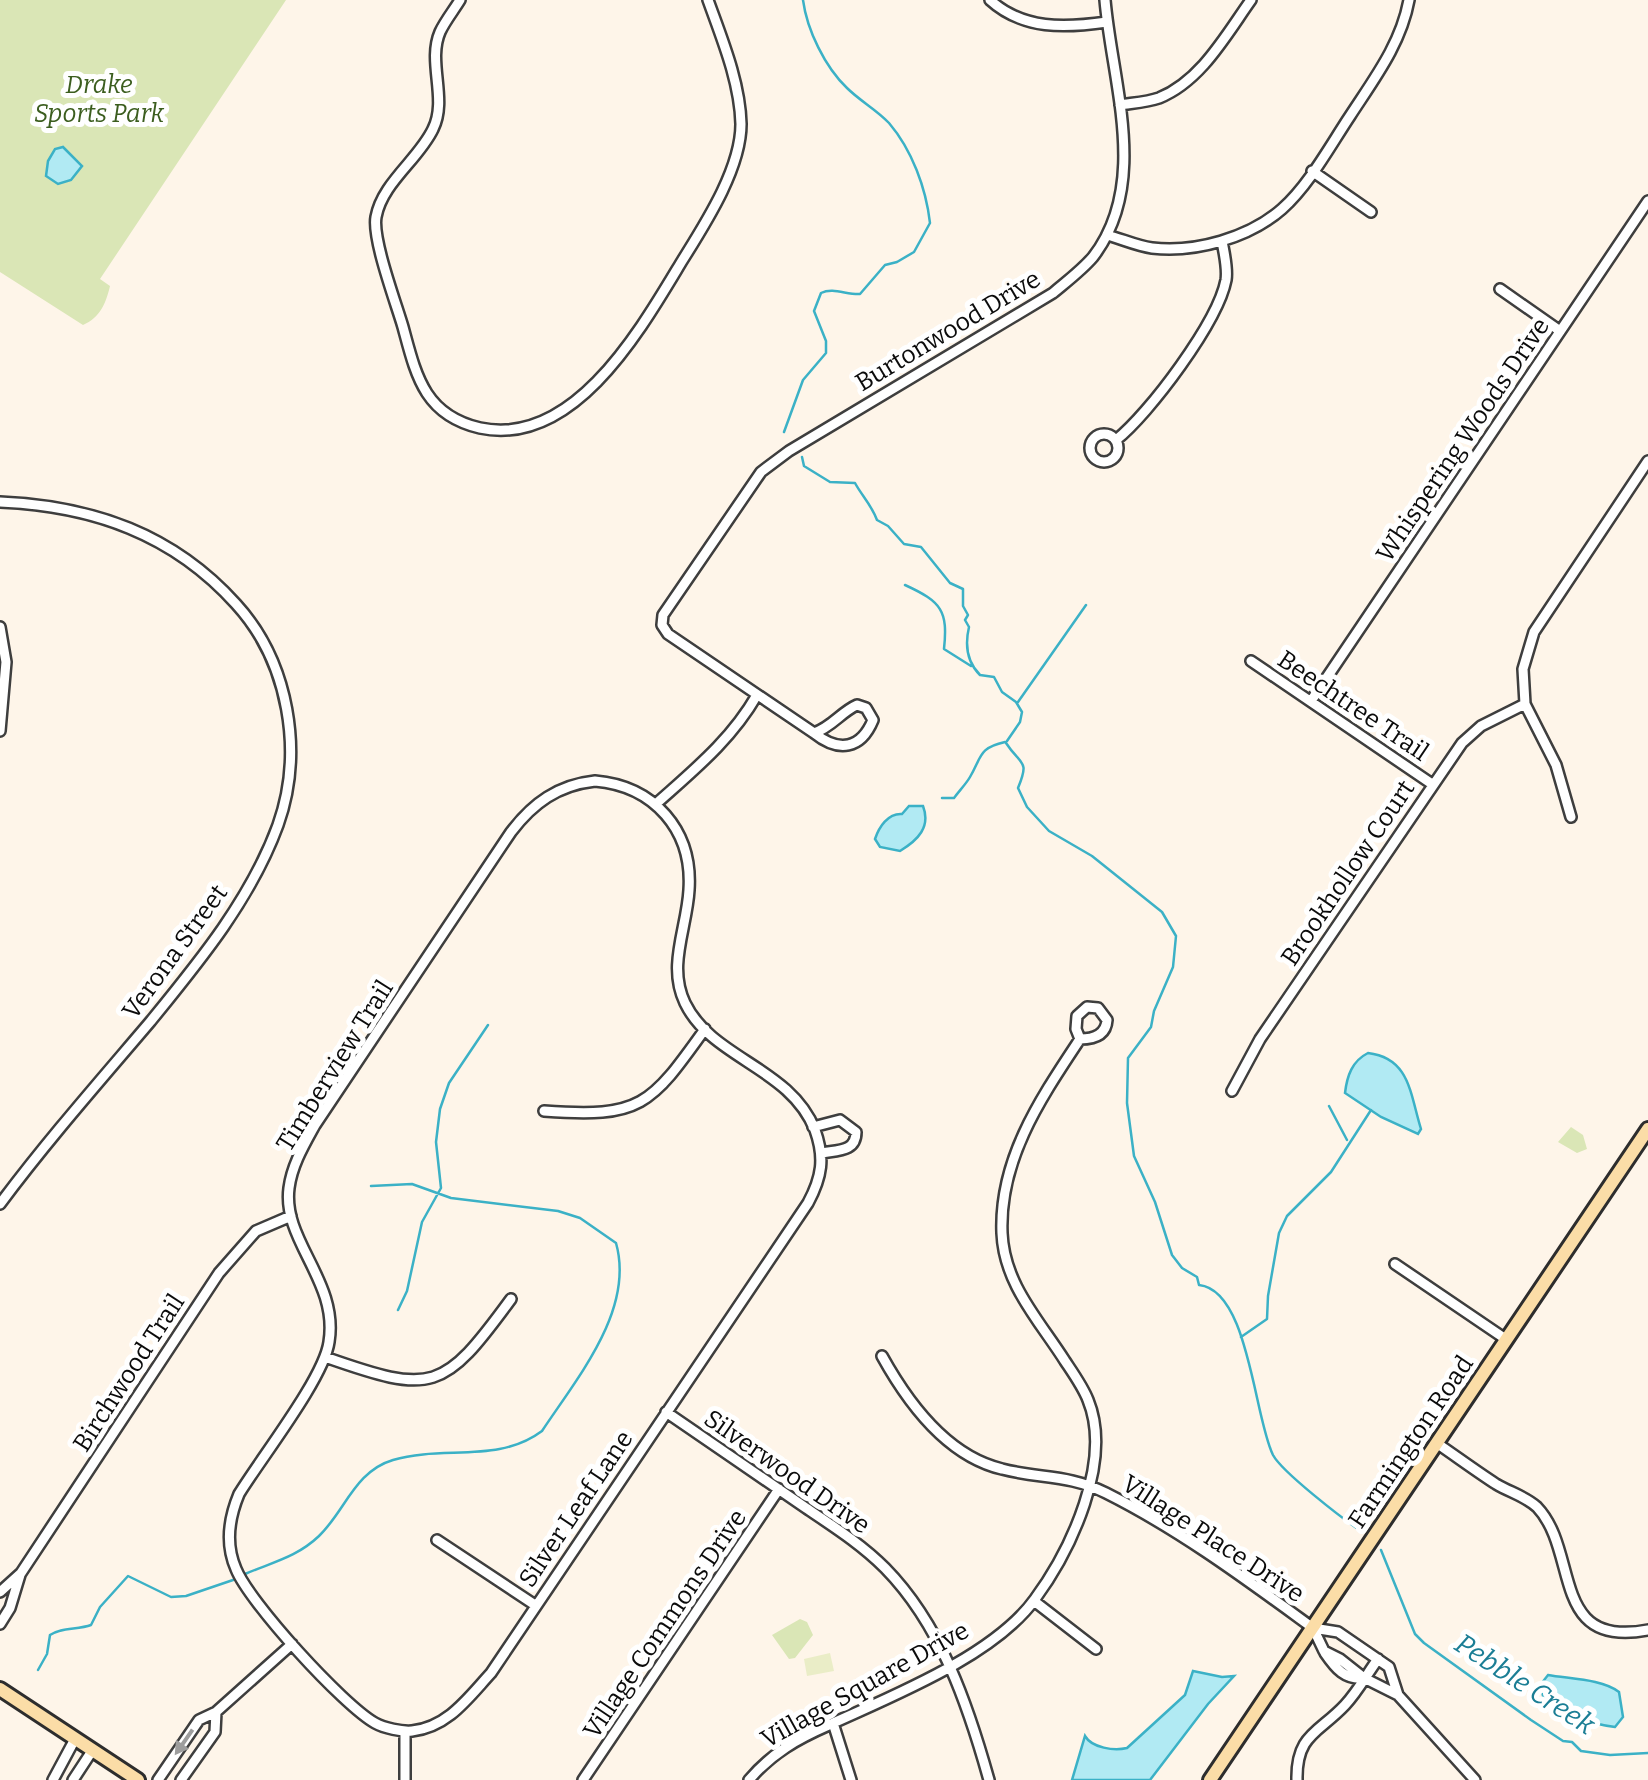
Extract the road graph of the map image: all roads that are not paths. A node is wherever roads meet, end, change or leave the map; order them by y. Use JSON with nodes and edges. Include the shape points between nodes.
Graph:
{"nodes":[{"id":1,"x":460,"y":0,"type":"edge"},
{"id":2,"x":708,"y":0,"type":"edge"},
{"id":3,"x":990,"y":0,"type":"edge"},
{"id":4,"x":1105,"y":0,"type":"edge"},
{"id":5,"x":1250,"y":0,"type":"edge"},
{"id":6,"x":1410,"y":0,"type":"edge"},
{"id":7,"x":1107,"y":22,"type":"junction"},
{"id":8,"x":1120,"y":105,"type":"junction"},
{"id":9,"x":1312,"y":171,"type":"junction"},
{"id":10,"x":1648,"y":201,"type":"edge"},
{"id":11,"x":1371,"y":212,"type":"dead end"},
{"id":12,"x":1108,"y":235,"type":"junction"},
{"id":13,"x":1222,"y":241,"type":"junction"},
{"id":14,"x":1500,"y":289,"type":"dead end"},
{"id":15,"x":1560,"y":331,"type":"junction"},
{"id":16,"x":1116,"y":440,"type":"dead end"},
{"id":17,"x":1648,"y":461,"type":"edge"},
{"id":18,"x":0,"y":502,"type":"edge"},
{"id":19,"x":0,"y":627,"type":"edge"},
{"id":20,"x":1251,"y":661,"type":"dead end"},
{"id":21,"x":757,"y":695,"type":"junction"},
{"id":22,"x":1310,"y":701,"type":"junction"},
{"id":23,"x":1525,"y":704,"type":"junction"},
{"id":24,"x":0,"y":732,"type":"edge"},
{"id":25,"x":814,"y":734,"type":"junction"},
{"id":26,"x":1432,"y":784,"type":"junction"},
{"id":27,"x":657,"y":804,"type":"junction"},
{"id":28,"x":1571,"y":816,"type":"dead end"},
{"id":29,"x":704,"y":1029,"type":"junction"},
{"id":30,"x":1080,"y":1040,"type":"dead end"},
{"id":31,"x":1232,"y":1091,"type":"dead end"},
{"id":32,"x":544,"y":1111,"type":"dead end"},
{"id":33,"x":813,"y":1127,"type":"junction"},
{"id":34,"x":1648,"y":1129,"type":"edge"},
{"id":35,"x":821,"y":1153,"type":"junction"},
{"id":36,"x":0,"y":1204,"type":"edge"},
{"id":37,"x":290,"y":1216,"type":"junction"},
{"id":38,"x":1395,"y":1264,"type":"dead end"},
{"id":39,"x":511,"y":1299,"type":"dead end"},
{"id":40,"x":1507,"y":1340,"type":"junction"},
{"id":41,"x":882,"y":1356,"type":"dead end"},
{"id":42,"x":325,"y":1357,"type":"junction"},
{"id":43,"x":666,"y":1412,"type":"junction"},
{"id":44,"x":1438,"y":1444,"type":"junction"},
{"id":45,"x":1091,"y":1485,"type":"junction"},
{"id":46,"x":779,"y":1489,"type":"junction"},
{"id":47,"x":437,"y":1540,"type":"dead end"},
{"id":48,"x":21,"y":1573,"type":"junction"},
{"id":49,"x":0,"y":1592,"type":"edge"},
{"id":50,"x":1034,"y":1601,"type":"junction"},
{"id":51,"x":535,"y":1605,"type":"junction"},
{"id":52,"x":0,"y":1624,"type":"edge"},
{"id":53,"x":1313,"y":1628,"type":"junction"},
{"id":54,"x":1648,"y":1630,"type":"edge"},
{"id":55,"x":292,"y":1644,"type":"junction"},
{"id":56,"x":1096,"y":1648,"type":"dead end"},
{"id":57,"x":1378,"y":1660,"type":"junction"},
{"id":58,"x":950,"y":1667,"type":"junction"},
{"id":59,"x":1364,"y":1678,"type":"junction"},
{"id":60,"x":0,"y":1689,"type":"edge"},
{"id":61,"x":1398,"y":1695,"type":"junction"},
{"id":62,"x":216,"y":1712,"type":"junction"},
{"id":63,"x":833,"y":1723,"type":"junction"},
{"id":64,"x":405,"y":1731,"type":"junction"},
{"id":65,"x":75,"y":1739,"type":"junction"},
{"id":66,"x":92,"y":1751,"type":"junction"},
{"id":67,"x":53,"y":1780,"type":"edge"},
{"id":68,"x":73,"y":1780,"type":"edge"},
{"id":69,"x":138,"y":1780,"type":"edge"},
{"id":70,"x":158,"y":1780,"type":"edge"},
{"id":71,"x":181,"y":1780,"type":"edge"},
{"id":72,"x":405,"y":1780,"type":"edge"},
{"id":73,"x":583,"y":1780,"type":"edge"},
{"id":74,"x":749,"y":1780,"type":"edge"},
{"id":75,"x":851,"y":1780,"type":"edge"},
{"id":76,"x":989,"y":1780,"type":"edge"},
{"id":77,"x":1210,"y":1780,"type":"edge"},
{"id":78,"x":1298,"y":1780,"type":"edge"},
{"id":79,"x":1476,"y":1780,"type":"edge"}],
"edges":[{"from":1,"to":2,"type":"street","via":[[439,34],[433,130],[376,219],[424,392],[468,425],[498,432],[524,430],[558,413],[602,376],[714,209],[741,126],[733,74]]},
{"from":3,"to":7,"type":"street","via":[[1026,21],[1065,28]]},
{"from":4,"to":7,"type":"street","name":"Burtonwood Drive"},
{"from":5,"to":8,"type":"street","via":[[1186,84],[1157,99]]},
{"from":6,"to":9,"type":"street","via":[[1382,67]]},
{"from":7,"to":8,"type":"street","name":"Burtonwood Drive"},
{"from":8,"to":12,"type":"street","name":"Burtonwood Drive","via":[[1123,171]]},
{"from":9,"to":11,"type":"street"},
{"from":9,"to":13,"type":"street","via":[[1285,207]]},
{"from":10,"to":15,"type":"street","name":"Whispering Woods Drive"},
{"from":12,"to":13,"type":"street","via":[[1151,248]]},
{"from":12,"to":21,"type":"street","name":"Burtonwood Drive","via":[[1053,293],[761,472],[662,620],[668,634]]},
{"from":13,"to":16,"type":"street","via":[[1226,278],[1210,322],[1136,424]]},
{"from":14,"to":15,"type":"street"},
{"from":15,"to":22,"type":"street","name":"Whispering Woods Drive"},
{"from":17,"to":23,"type":"street","via":[[1534,632],[1523,669]]},
{"from":18,"to":36,"type":"street","name":"Verona Street","via":[[100,516],[186,557],[248,617],[277,672],[290,729],[278,824],[231,916]]},
{"from":19,"to":24,"type":"street","via":[[6,662]]},
{"from":20,"to":22,"type":"street","name":"Beechtree Trail"},
{"from":21,"to":25,"type":"street"},
{"from":21,"to":27,"type":"street","via":[[717,751]]},
{"from":22,"to":26,"type":"street","name":"Beechtree Trail"},
{"from":23,"to":26,"type":"street","name":"Brookhollow Court","via":[[1471,734]]},
{"from":23,"to":28,"type":"street","via":[[1556,766]]},
{"from":25,"to":25,"type":"street","via":[[857,705],[873,720],[862,739],[847,747]]},
{"from":26,"to":31,"type":"street","name":"Brookhollow Court"},
{"from":27,"to":29,"type":"street","via":[[685,851],[690,892],[676,962],[682,995]]},
{"from":27,"to":37,"type":"street","name":"Timberview Trail","via":[[613,782],[595,781],[560,789],[527,812],[315,1124],[293,1168]]},
{"from":29,"to":32,"type":"street","via":[[648,1099],[614,1113]]},
{"from":29,"to":33,"type":"street","via":[[789,1089]]},
{"from":30,"to":45,"type":"street","name":"Village Square Drive","via":[[1020,1138],[1002,1233],[1018,1291],[1088,1401],[1096,1454]]},
{"from":33,"to":35,"type":"street"},
{"from":33,"to":35,"type":"street","via":[[840,1120],[856,1132],[851,1148]]},
{"from":34,"to":40,"type":"street","name":"Farmington Road"},
{"from":35,"to":43,"type":"street","name":"Silver Leaf Lane","via":[[822,1170],[808,1203]]},
{"from":37,"to":42,"type":"street","name":"Timberview Trail","via":[[326,1294],[331,1329]]},
{"from":37,"to":48,"type":"street","name":"Birchwood Trail","via":[[256,1231],[219,1272]]},
{"from":38,"to":40,"type":"street"},
{"from":39,"to":42,"type":"street","via":[[458,1366],[438,1377],[402,1382]]},
{"from":40,"to":44,"type":"street","name":"Farmington Road"},
{"from":41,"to":45,"type":"street","name":"Village Place Drive","via":[[931,1425],[975,1458],[1002,1470]]},
{"from":42,"to":55,"type":"street","name":"Timberview Trail","via":[[239,1494],[228,1541],[236,1571]]},
{"from":43,"to":46,"type":"street","name":"Silverwood Drive"},
{"from":43,"to":51,"type":"street","name":"Silver Leaf Lane"},
{"from":44,"to":53,"type":"street","name":"Farmington Road"},
{"from":44,"to":54,"type":"street","via":[[1539,1510],[1570,1596],[1586,1617],[1616,1631]]},
{"from":45,"to":50,"type":"street","name":"Village Square Drive"},
{"from":45,"to":53,"type":"street","name":"Village Place Drive","via":[[1144,1512]]},
{"from":46,"to":58,"type":"street","name":"Silverwood Drive","via":[[853,1538],[887,1570]]},
{"from":46,"to":73,"type":"street","name":"Village Commons Drive"},
{"from":47,"to":51,"type":"street"},
{"from":48,"to":49,"type":"street","name":"Birchwood Trail"},
{"from":48,"to":52,"type":"street","name":"Birchwood Trail"},
{"from":50,"to":56,"type":"street"},
{"from":50,"to":58,"type":"street","name":"Village Square Drive"},
{"from":51,"to":64,"type":"street","name":"Silver Leaf Lane","via":[[491,1673],[450,1718]]},
{"from":53,"to":57,"type":"street","name":"Village Place Drive","via":[[1338,1632]]},
{"from":53,"to":59,"type":"street","via":[[1335,1668],[1351,1679]]},
{"from":53,"to":77,"type":"street","name":"Farmington Road"},
{"from":55,"to":62,"type":"street"},
{"from":55,"to":64,"type":"street","via":[[345,1700],[377,1724]]},
{"from":57,"to":59,"type":"street"},
{"from":57,"to":61,"type":"street","via":[[1389,1667]]},
{"from":58,"to":63,"type":"street","name":"Village Square Drive"},
{"from":58,"to":76,"type":"street","name":"Silverwood Drive"},
{"from":59,"to":61,"type":"street"},
{"from":59,"to":78,"type":"street","via":[[1305,1741]]},
{"from":60,"to":65,"type":"street"},
{"from":61,"to":79,"type":"street"},
{"from":62,"to":70,"type":"street","one_way":true,"via":[[199,1720]]},
{"from":62,"to":71,"type":"street","via":[[215,1732]]},
{"from":63,"to":74,"type":"street","name":"Village Square Drive","via":[[779,1750]]},
{"from":63,"to":75,"type":"street"},
{"from":64,"to":72,"type":"street"},
{"from":65,"to":66,"type":"street"},
{"from":65,"to":67,"type":"street"},
{"from":66,"to":68,"type":"street"},
{"from":66,"to":69,"type":"street"}]}
